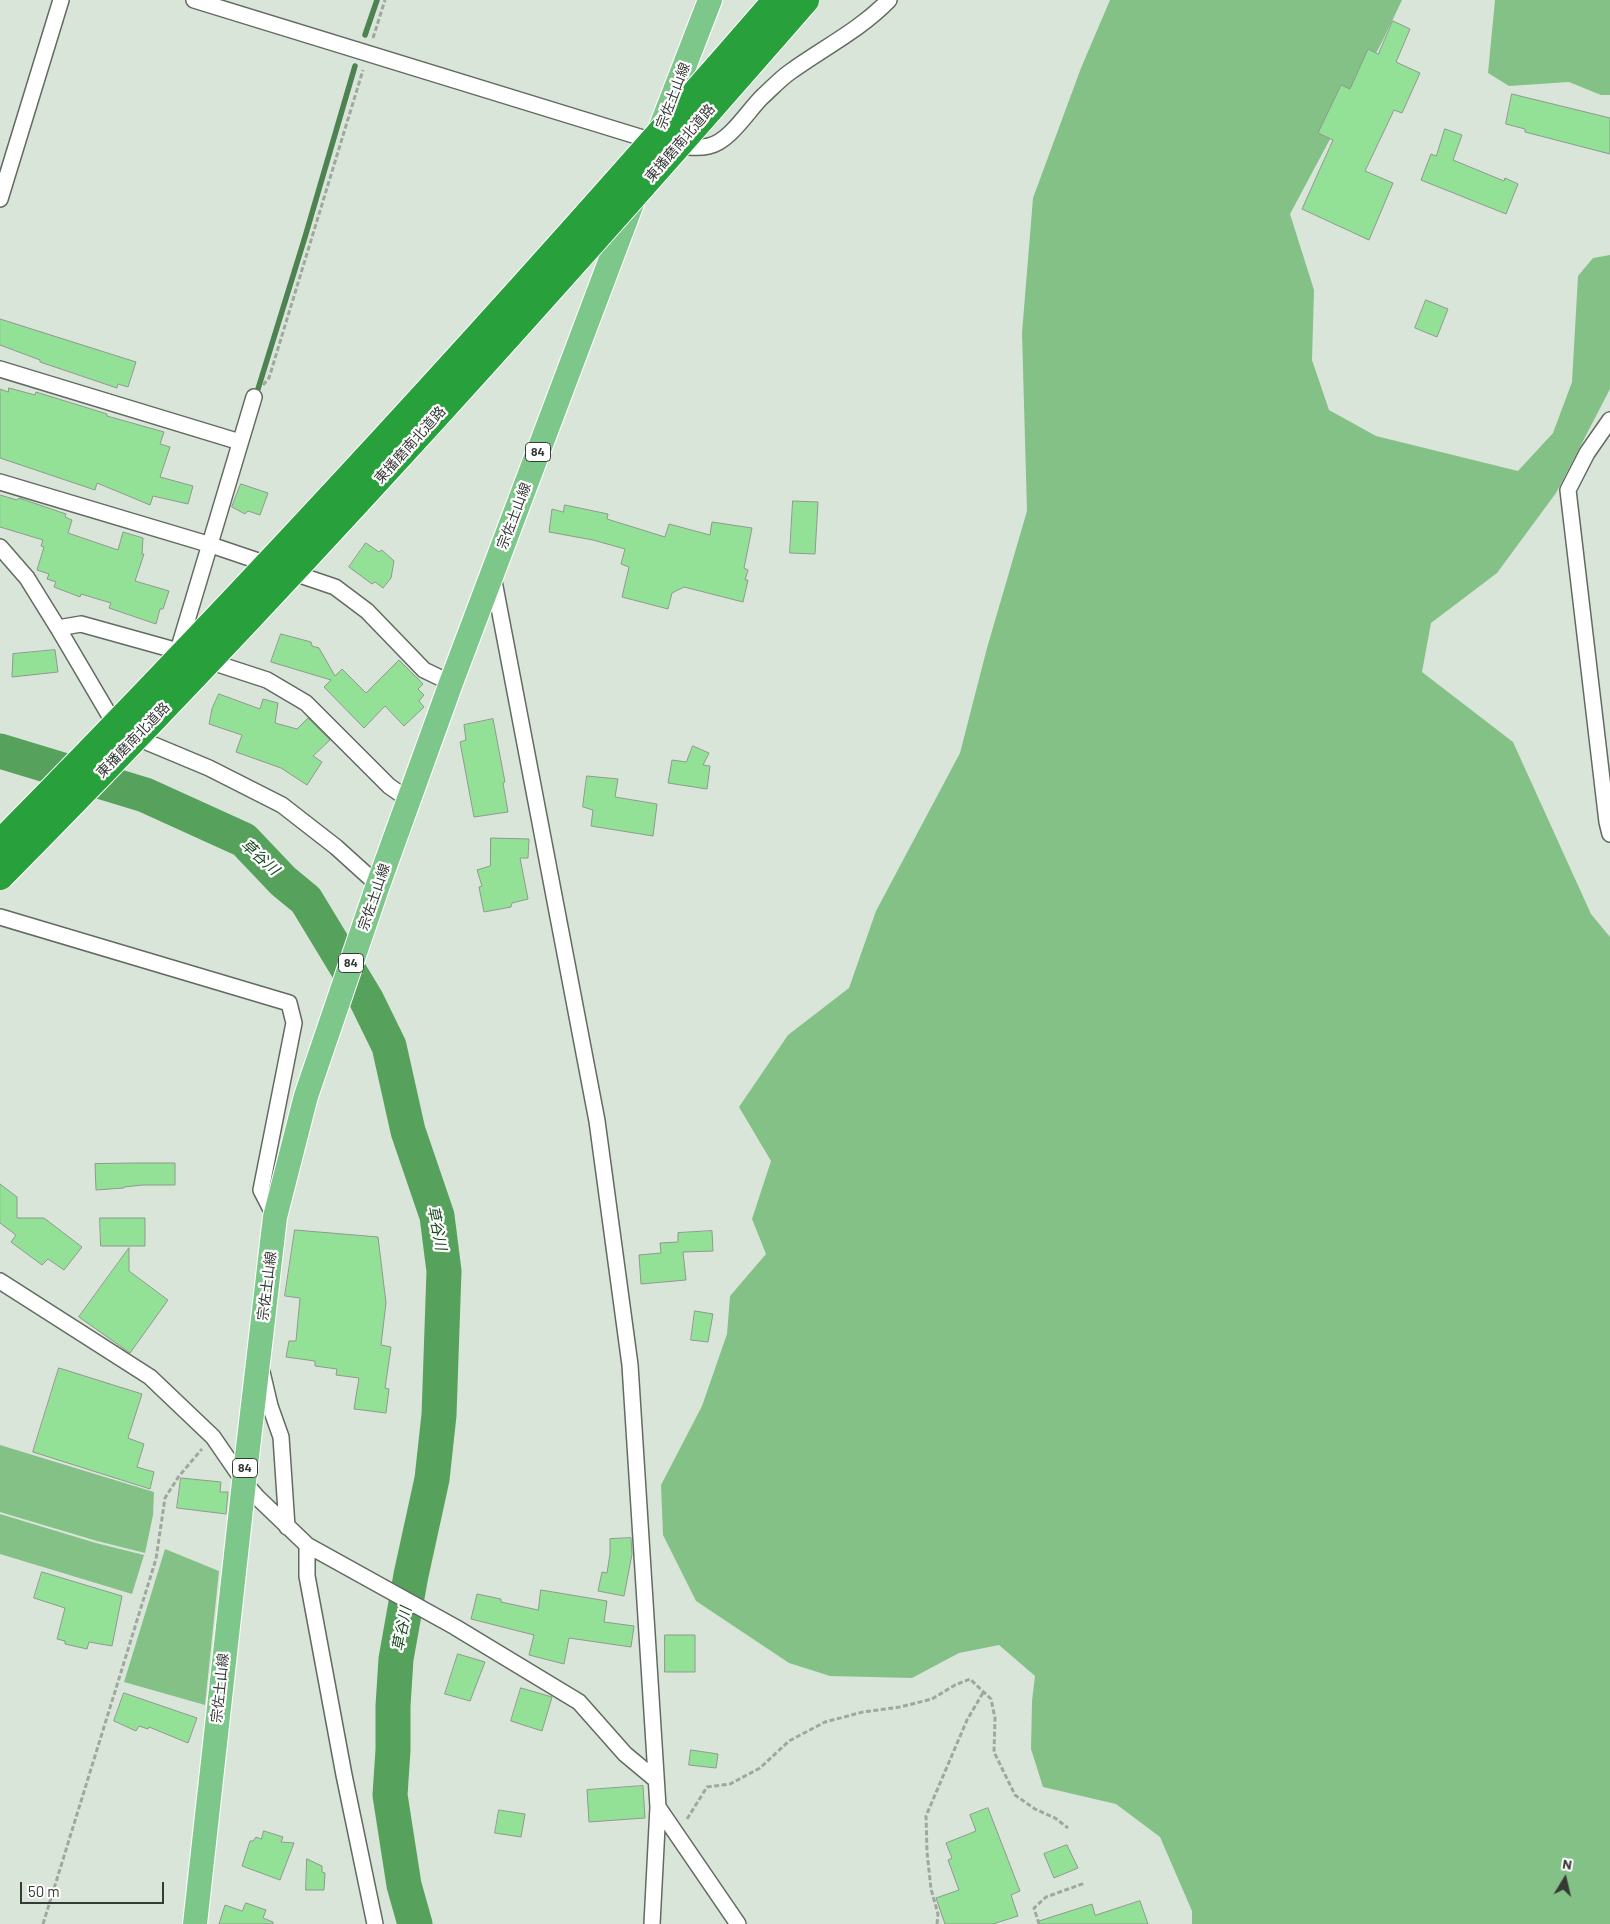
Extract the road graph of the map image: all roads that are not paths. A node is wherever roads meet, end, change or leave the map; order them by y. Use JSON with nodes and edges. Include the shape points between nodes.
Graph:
{"nodes":[{"id":1,"x":61,"y":0,"type":"edge"},
{"id":2,"x":194,"y":0,"type":"edge"},
{"id":3,"x":710,"y":0,"type":"edge"},
{"id":4,"x":777,"y":0,"type":"edge"},
{"id":5,"x":806,"y":0,"type":"edge"},
{"id":6,"x":889,"y":0,"type":"edge"},
{"id":7,"x":656,"y":142,"type":"junction"},
{"id":8,"x":0,"y":199,"type":"edge"},
{"id":9,"x":0,"y":369,"type":"edge"},
{"id":10,"x":254,"y":397,"type":"road end"},
{"id":11,"x":1610,"y":420,"type":"edge"},
{"id":12,"x":240,"y":442,"type":"junction"},
{"id":13,"x":0,"y":482,"type":"edge"},
{"id":14,"x":211,"y":545,"type":"junction"},
{"id":15,"x":0,"y":547,"type":"edge"},
{"id":16,"x":492,"y":574,"type":"junction"},
{"id":17,"x":58,"y":628,"type":"junction"},
{"id":18,"x":178,"y":651,"type":"junction"},
{"id":19,"x":451,"y":683,"type":"junction"},
{"id":20,"x":150,"y":743,"type":"junction"},
{"id":21,"x":409,"y":800,"type":"junction"},
{"id":22,"x":1610,"y":834,"type":"edge"},
{"id":23,"x":0,"y":844,"type":"edge"},
{"id":24,"x":0,"y":876,"type":"edge"},
{"id":25,"x":375,"y":895,"type":"junction"},
{"id":26,"x":0,"y":917,"type":"edge"},
{"id":27,"x":275,"y":1217,"type":"junction"},
{"id":28,"x":0,"y":1281,"type":"edge"},
{"id":29,"x":259,"y":1356,"type":"junction"},
{"id":30,"x":244,"y":1482,"type":"junction"},
{"id":31,"x":287,"y":1527,"type":"junction"},
{"id":32,"x":307,"y":1545,"type":"junction"},
{"id":33,"x":655,"y":1778,"type":"junction"},
{"id":34,"x":658,"y":1807,"type":"junction"},
{"id":35,"x":195,"y":1924,"type":"edge"},
{"id":36,"x":375,"y":1924,"type":"edge"},
{"id":37,"x":652,"y":1924,"type":"edge"},
{"id":38,"x":738,"y":1924,"type":"edge"}],
"edges":[{"from":1,"to":8,"type":"street"},
{"from":2,"to":7,"type":"street"},
{"from":3,"to":7,"type":"main road","name":"宗佐土山線","number":"84"},
{"from":4,"to":23,"type":"highway","name":"東播磨南北道路","bridge":true,"via":[[346,481],[138,703]]},
{"from":5,"to":24,"type":"highway","name":"東播磨南北道路","bridge":true,"via":[[564,275],[261,606]]},
{"from":6,"to":7,"type":"street","via":[[844,37],[789,73],[760,99],[731,133],[709,146]]},
{"from":7,"to":16,"type":"main road","name":"宗佐土山線","number":"84"},
{"from":9,"to":12,"type":"street"},
{"from":10,"to":12,"type":"street"},
{"from":11,"to":22,"type":"street","via":[[1568,490]]},
{"from":12,"to":14,"type":"street"},
{"from":13,"to":14,"type":"street"},
{"from":14,"to":18,"type":"street"},
{"from":14,"to":19,"type":"street","via":[[335,587],[366,611],[424,670]]},
{"from":15,"to":17,"type":"street","via":[[27,578]]},
{"from":16,"to":19,"type":"main road","name":"宗佐土山線","number":"84"},
{"from":16,"to":33,"type":"street","via":[[597,1121],[630,1365]]},
{"from":17,"to":18,"type":"street","via":[[81,624]]},
{"from":17,"to":20,"type":"street","via":[[118,730]]},
{"from":18,"to":20,"type":"street"},
{"from":18,"to":21,"type":"street","via":[[267,680],[306,703],[389,786]]},
{"from":19,"to":21,"type":"main road","name":"宗佐土山線","number":"84"},
{"from":20,"to":25,"type":"street","via":[[282,805],[336,847]]},
{"from":21,"to":25,"type":"main road","name":"宗佐土山線","number":"84"},
{"from":25,"to":27,"type":"main road","name":"宗佐土山線","number":"84","via":[[306,1096]]},
{"from":26,"to":27,"type":"street","via":[[289,1003],[294,1023],[261,1190]]},
{"from":27,"to":29,"type":"main road","name":"宗佐土山線","number":"84"},
{"from":28,"to":30,"type":"street","via":[[150,1377],[213,1437]]},
{"from":29,"to":30,"type":"main road","name":"宗佐土山線","number":"84"},
{"from":29,"to":31,"type":"street","via":[[281,1437]]},
{"from":30,"to":31,"type":"street"},
{"from":30,"to":35,"type":"main road","name":"宗佐土山線","number":"84"},
{"from":31,"to":32,"type":"street"},
{"from":32,"to":33,"type":"street","via":[[455,1627],[580,1702],[625,1754]]},
{"from":32,"to":36,"type":"street","via":[[307,1576]]},
{"from":33,"to":34,"type":"street"},
{"from":34,"to":37,"type":"street"},
{"from":34,"to":38,"type":"street"}]}
